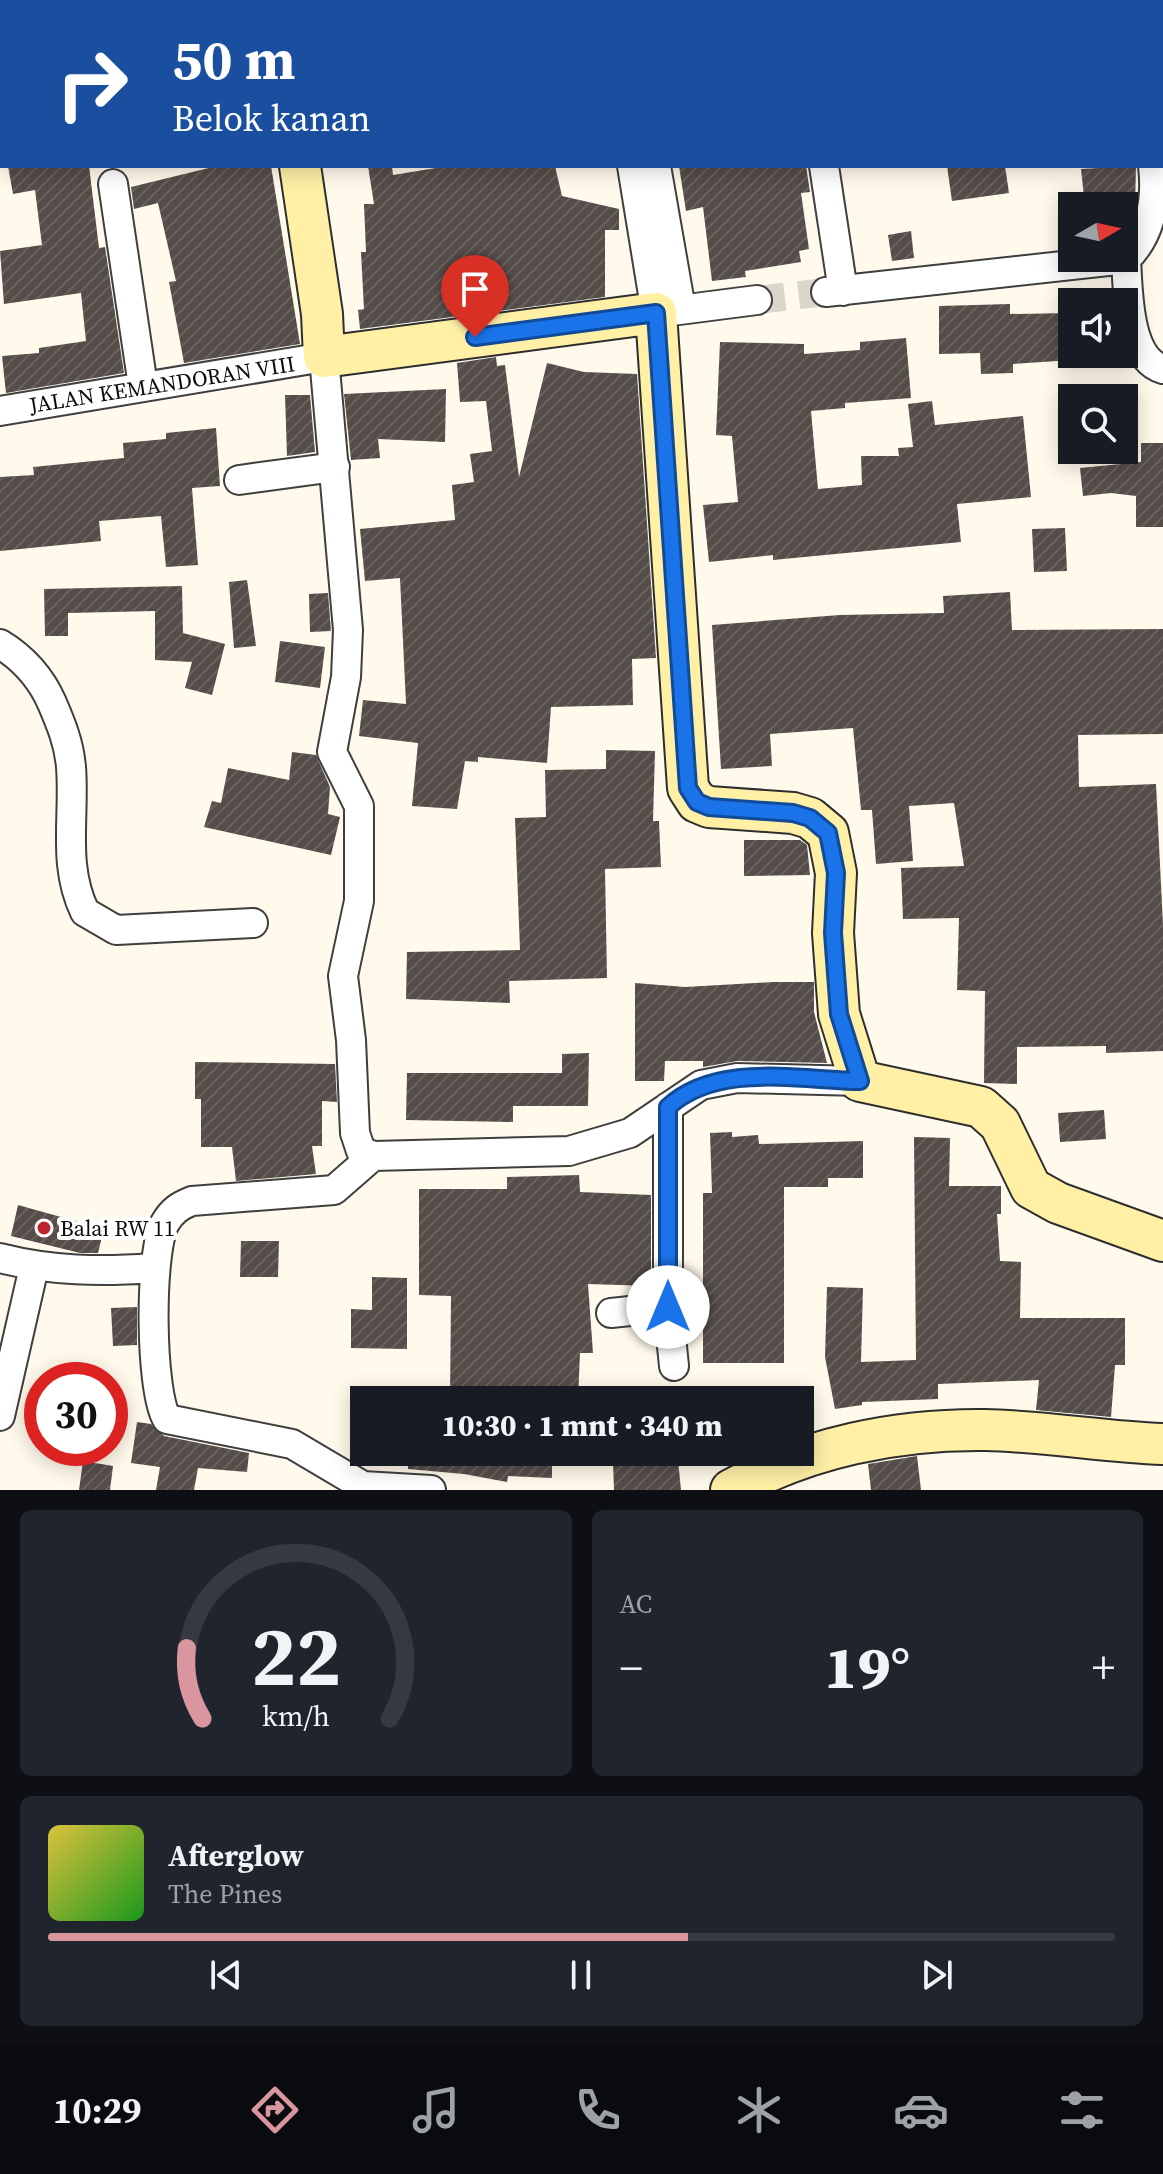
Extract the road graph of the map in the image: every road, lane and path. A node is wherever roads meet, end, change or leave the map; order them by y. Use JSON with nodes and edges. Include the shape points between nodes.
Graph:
{"nodes":[{"id":1,"x":300,"y":168,"type":"edge"},
{"id":2,"x":632,"y":168,"type":"edge"},
{"id":3,"x":656,"y":168,"type":"edge"},
{"id":4,"x":824,"y":168,"type":"edge"},
{"id":5,"x":1153,"y":168,"type":"edge"},
{"id":6,"x":113,"y":184,"type":"dead end"},
{"id":7,"x":1138,"y":241,"type":"edge"},
{"id":8,"x":1058,"y":266,"type":"edge"},
{"id":9,"x":1127,"y":272,"type":"edge"},
{"id":10,"x":757,"y":300,"type":"tunnel mouth"},
{"id":11,"x":668,"y":311,"type":"junction"},
{"id":12,"x":324,"y":357,"type":"junction"},
{"id":13,"x":1163,"y":369,"type":"edge"},
{"id":14,"x":143,"y":386,"type":"junction"},
{"id":15,"x":0,"y":411,"type":"edge"},
{"id":16,"x":335,"y":467,"type":"junction"},
{"id":17,"x":239,"y":480,"type":"dead end"},
{"id":18,"x":0,"y":644,"type":"edge"},
{"id":19,"x":253,"y":923,"type":"dead end"},
{"id":20,"x":860,"y":1081,"type":"junction"},
{"id":21,"x":668,"y":1107,"type":"junction"},
{"id":22,"x":373,"y":1156,"type":"junction"},
{"id":23,"x":1163,"y":1241,"type":"edge"},
{"id":24,"x":0,"y":1258,"type":"edge"},
{"id":25,"x":34,"y":1267,"type":"junction"},
{"id":26,"x":152,"y":1268,"type":"junction"},
{"id":27,"x":668,"y":1307,"type":"junction"},
{"id":28,"x":611,"y":1313,"type":"dead end"},
{"id":29,"x":674,"y":1366,"type":"dead end"},
{"id":30,"x":0,"y":1416,"type":"edge"},
{"id":31,"x":1163,"y":1444,"type":"edge"},
{"id":32,"x":431,"y":1490,"type":"edge"},
{"id":33,"x":731,"y":1490,"type":"edge"}],
"edges":[{"from":1,"to":12,"type":"street","name":"JALAN KEMANDORAN VIII"},
{"from":2,"to":11,"type":"street"},
{"from":3,"to":11,"type":"street"},
{"from":4,"to":8,"type":"street","via":[[834,291]]},
{"from":5,"to":7,"type":"street","via":[[1156,190]]},
{"from":6,"to":14,"type":"street"},
{"from":9,"to":13,"type":"street","via":[[1131,326],[1145,355]]},
{"from":10,"to":11,"type":"street"},
{"from":11,"to":12,"type":"street","name":"JALAN KEMANDORAN VIII"},
{"from":11,"to":20,"type":"street","via":[[688,788],[697,802],[709,807],[793,813],[810,818],[828,833],[836,873],[833,933],[839,1014]]},
{"from":12,"to":14,"type":"street","name":"JALAN KEMANDORAN VIII"},
{"from":12,"to":16,"type":"street","name":"JALAN KEMANDORAN VIII"},
{"from":14,"to":15,"type":"street","name":"JALAN KEMANDORAN VIII"},
{"from":16,"to":17,"type":"street"},
{"from":16,"to":22,"type":"street","name":"JALAN KEMANDORAN VIII","via":[[348,630],[346,677],[332,752],[359,806],[359,901],[343,976],[355,1133],[361,1151]]},
{"from":18,"to":19,"type":"street","via":[[29,666],[66,735],[71,870],[85,912],[116,930]]},
{"from":20,"to":21,"type":"street","via":[[737,1078],[701,1085]]},
{"from":20,"to":23,"type":"street","via":[[981,1107],[1000,1124],[1031,1188]]},
{"from":21,"to":22,"type":"street","via":[[630,1133],[569,1151]]},
{"from":21,"to":27,"type":"street"},
{"from":22,"to":26,"type":"street","via":[[334,1190],[192,1201],[176,1207],[163,1225]]},
{"from":24,"to":25,"type":"street"},
{"from":25,"to":26,"type":"street","via":[[94,1272]]},
{"from":25,"to":30,"type":"street"},
{"from":26,"to":32,"type":"street","via":[[159,1394],[167,1419],[292,1444],[363,1486]]},
{"from":27,"to":28,"type":"street"},
{"from":27,"to":29,"type":"street"},
{"from":31,"to":33,"type":"street","via":[[987,1430],[926,1432],[827,1449],[767,1470]]}]}
